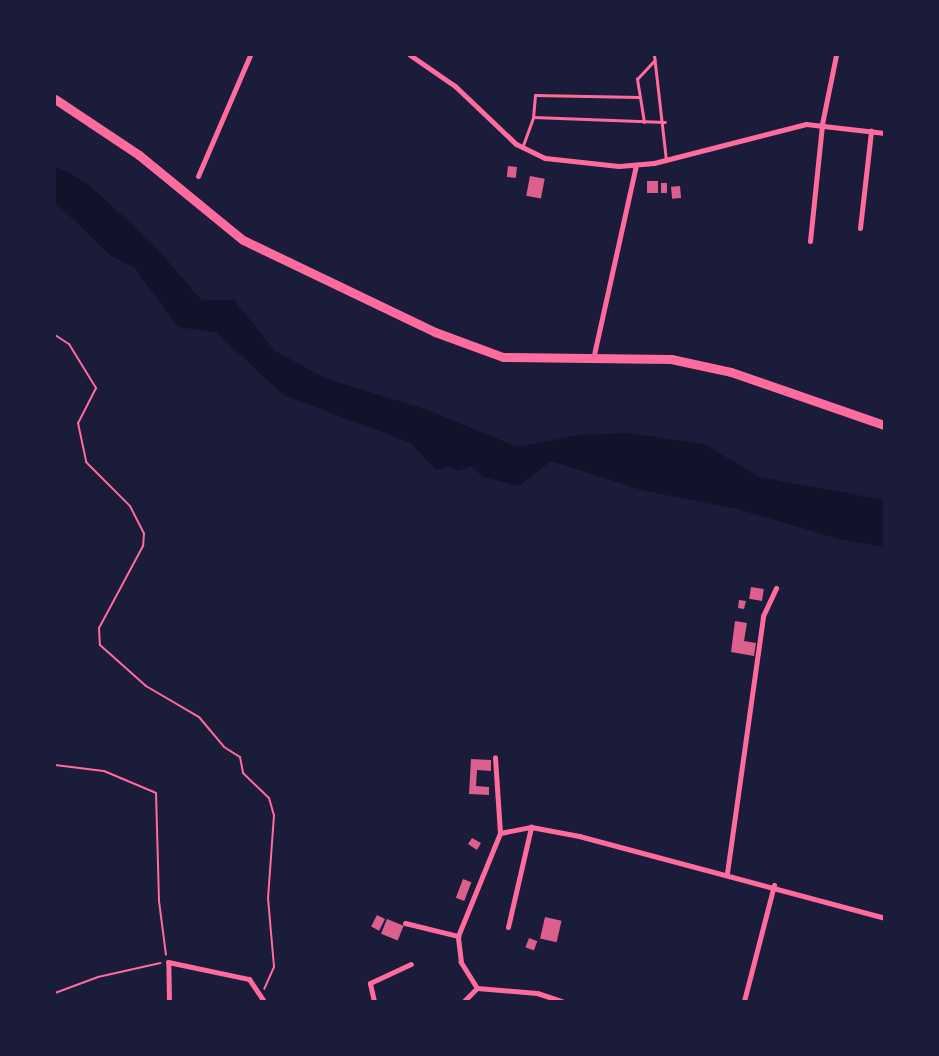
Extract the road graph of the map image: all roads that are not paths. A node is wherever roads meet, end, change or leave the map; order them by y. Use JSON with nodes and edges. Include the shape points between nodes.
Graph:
{"nodes":[{"id":1,"x":250,"y":55,"type":"edge"},
{"id":2,"x":410,"y":55,"type":"edge"},
{"id":3,"x":654,"y":55,"type":"edge"},
{"id":4,"x":836,"y":55,"type":"edge"},
{"id":5,"x":656,"y":60,"type":"junction"},
{"id":6,"x":639,"y":97,"type":"junction"},
{"id":7,"x":55,"y":100,"type":"edge"},
{"id":8,"x":532,"y":118,"type":"junction"},
{"id":9,"x":644,"y":122,"type":"junction"},
{"id":10,"x":665,"y":122,"type":"junction"},
{"id":11,"x":822,"y":124,"type":"junction"},
{"id":12,"x":870,"y":131,"type":"junction"},
{"id":13,"x":884,"y":133,"type":"edge"},
{"id":14,"x":522,"y":149,"type":"junction"},
{"id":15,"x":666,"y":160,"type":"junction"},
{"id":16,"x":636,"y":165,"type":"junction"},
{"id":17,"x":198,"y":176,"type":"dead end"},
{"id":18,"x":860,"y":228,"type":"dead end"},
{"id":19,"x":810,"y":241,"type":"dead end"},
{"id":20,"x":593,"y":360,"type":"junction"},
{"id":21,"x":884,"y":425,"type":"edge"},
{"id":22,"x":776,"y":588,"type":"dead end"},
{"id":23,"x":495,"y":757,"type":"dead end"},
{"id":24,"x":531,"y":827,"type":"junction"},
{"id":25,"x":500,"y":833,"type":"junction"},
{"id":26,"x":727,"y":872,"type":"junction"},
{"id":27,"x":774,"y":885,"type":"junction"},
{"id":28,"x":884,"y":918,"type":"edge"},
{"id":29,"x":405,"y":922,"type":"dead end"},
{"id":30,"x":508,"y":927,"type":"dead end"},
{"id":31,"x":458,"y":936,"type":"junction"},
{"id":32,"x":411,"y":964,"type":"dead end"},
{"id":33,"x":477,"y":988,"type":"junction"},
{"id":34,"x":169,"y":1001,"type":"edge"},
{"id":35,"x":264,"y":1001,"type":"edge"},
{"id":36,"x":374,"y":1001,"type":"edge"},
{"id":37,"x":464,"y":1001,"type":"edge"},
{"id":38,"x":562,"y":1001,"type":"edge"},
{"id":39,"x":744,"y":1001,"type":"edge"}],
"edges":[{"from":1,"to":17,"type":"street"},
{"from":2,"to":14,"type":"street","via":[[449,81]]},
{"from":3,"to":5,"type":"lane"},
{"from":4,"to":11,"type":"street"},
{"from":5,"to":6,"type":"lane","via":[[637,79]]},
{"from":5,"to":10,"type":"lane"},
{"from":6,"to":8,"type":"lane","via":[[535,95]]},
{"from":6,"to":9,"type":"lane","via":[[644,100]]},
{"from":7,"to":20,"type":"street","via":[[139,155],[243,240],[329,284],[503,357]]},
{"from":8,"to":9,"type":"lane"},
{"from":8,"to":14,"type":"lane"},
{"from":9,"to":10,"type":"lane"},
{"from":10,"to":15,"type":"lane"},
{"from":11,"to":12,"type":"street"},
{"from":11,"to":15,"type":"street","via":[[782,127]]},
{"from":11,"to":19,"type":"street"},
{"from":12,"to":13,"type":"street"},
{"from":12,"to":18,"type":"street"},
{"from":14,"to":16,"type":"street","via":[[562,160]]},
{"from":15,"to":16,"type":"street"},
{"from":16,"to":20,"type":"street"},
{"from":20,"to":21,"type":"street","via":[[671,359],[731,372]]},
{"from":22,"to":26,"type":"street","via":[[763,616]]},
{"from":23,"to":25,"type":"street"},
{"from":24,"to":25,"type":"street"},
{"from":24,"to":26,"type":"street"},
{"from":24,"to":30,"type":"street"},
{"from":25,"to":31,"type":"street"},
{"from":26,"to":27,"type":"street"},
{"from":27,"to":28,"type":"street"},
{"from":27,"to":39,"type":"street"},
{"from":29,"to":31,"type":"street"},
{"from":31,"to":33,"type":"street","via":[[461,962]]},
{"from":32,"to":36,"type":"street","via":[[370,984]]},
{"from":33,"to":37,"type":"street"},
{"from":33,"to":38,"type":"street","via":[[537,992]]},
{"from":34,"to":35,"type":"street","via":[[168,962],[249,979]]}]}
